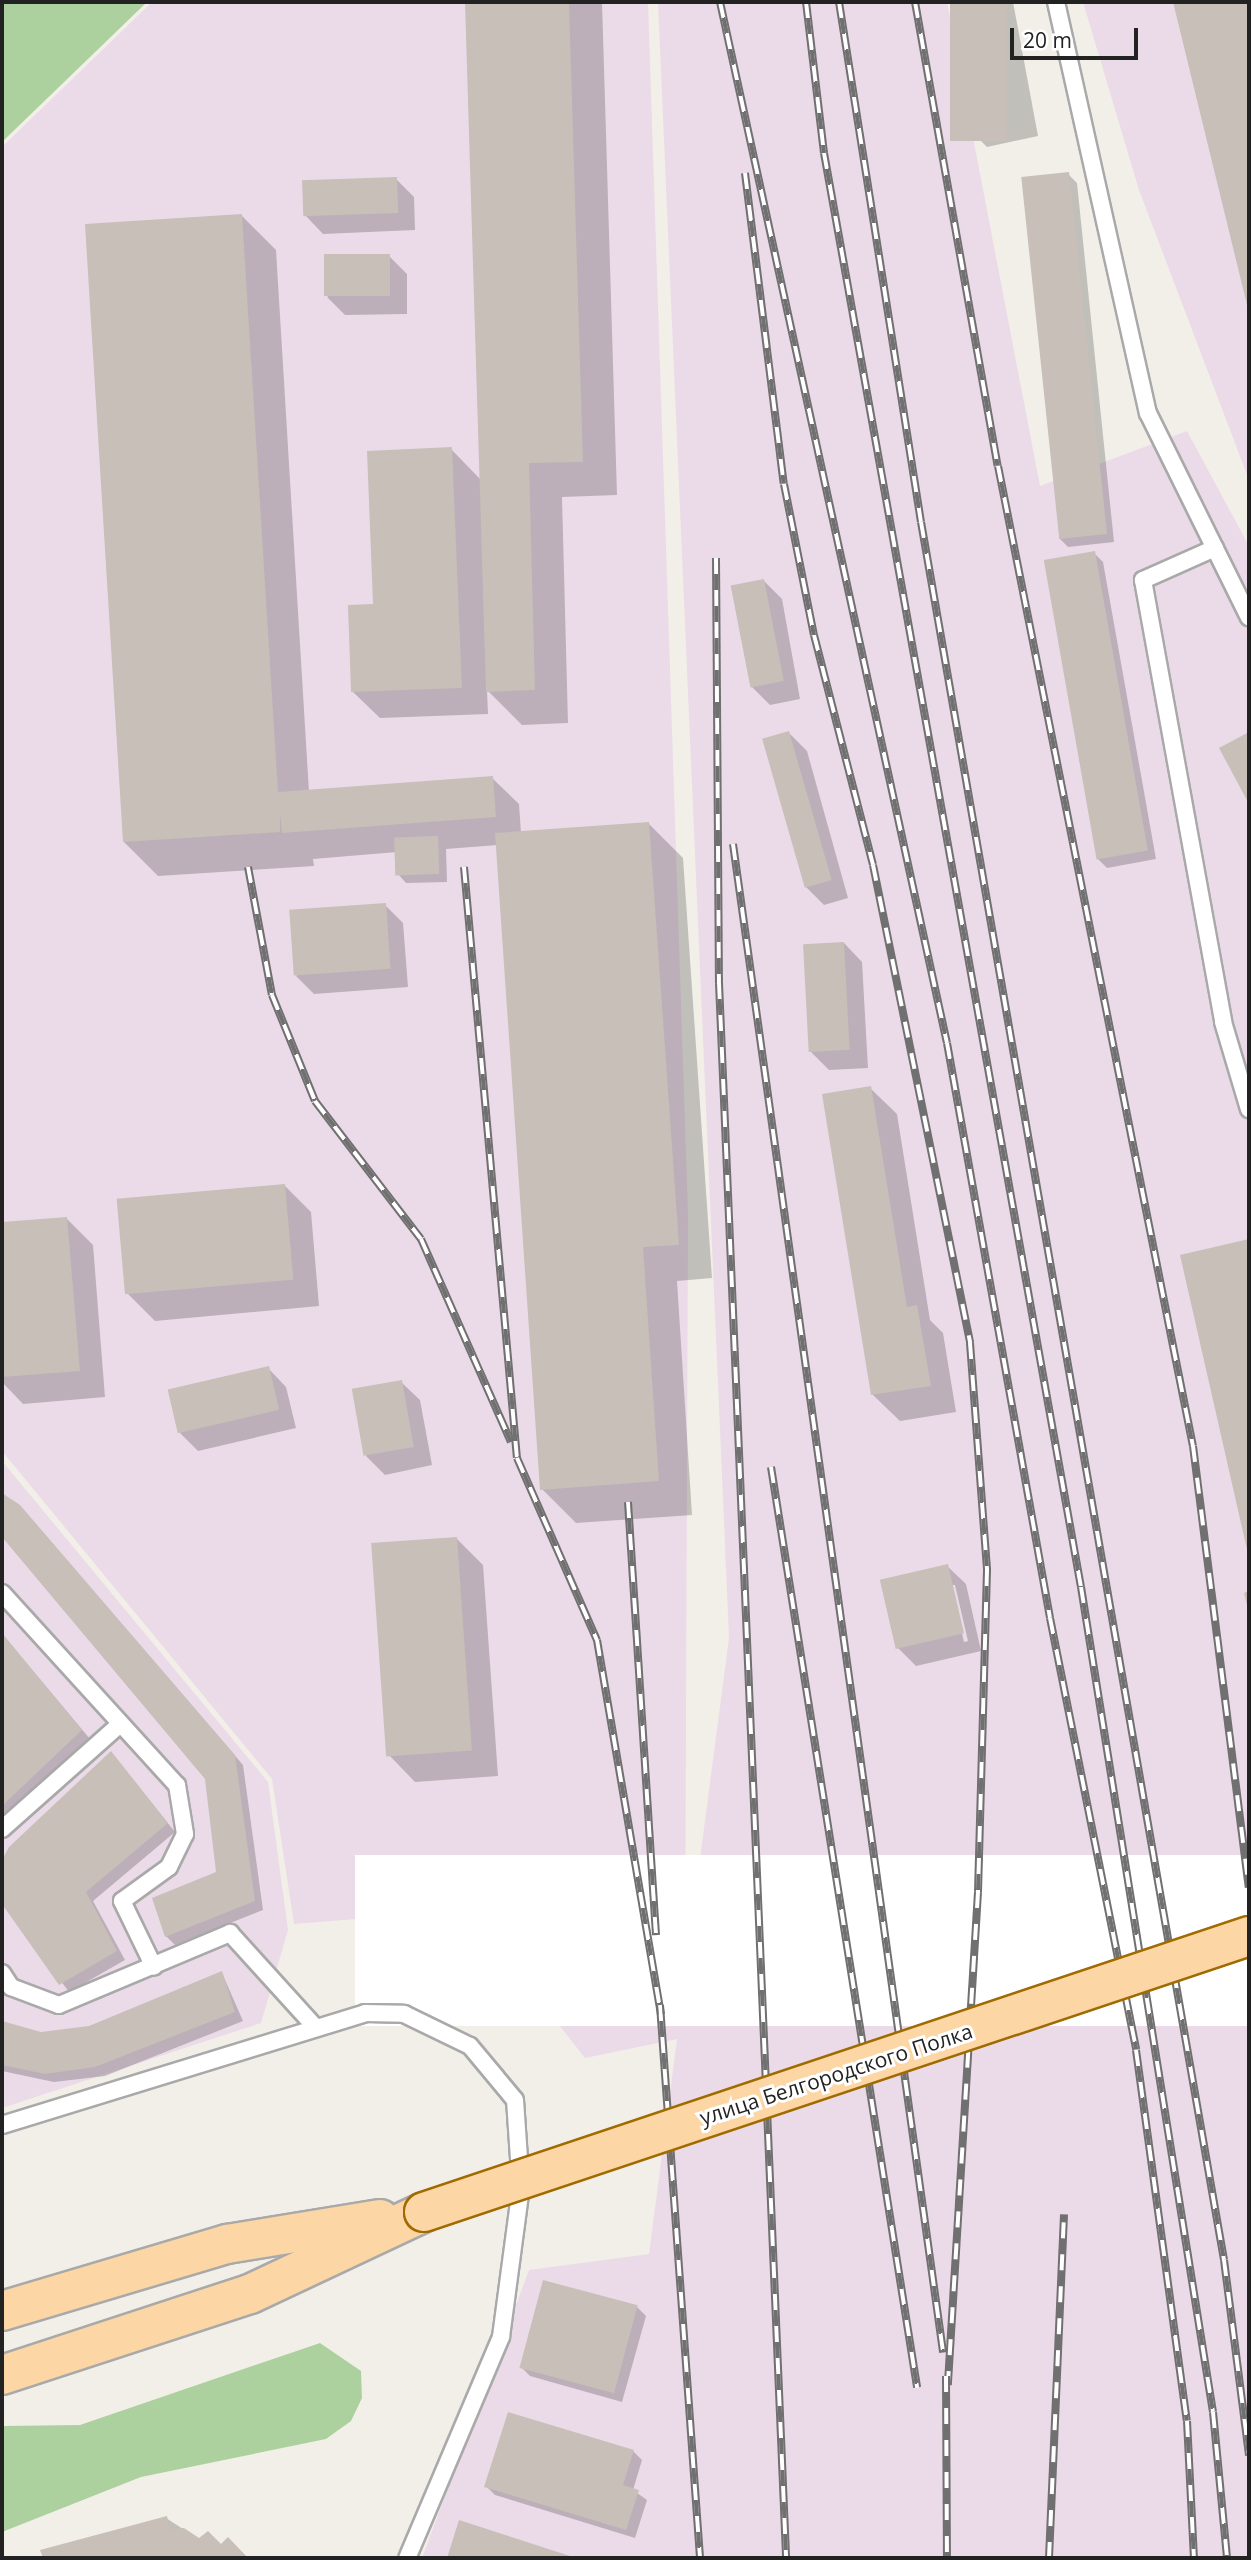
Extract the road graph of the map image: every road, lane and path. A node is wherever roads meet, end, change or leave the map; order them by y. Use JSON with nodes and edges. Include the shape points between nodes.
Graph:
{"nodes":[{"id":1,"x":1056,"y":2,"type":"edge"},
{"id":2,"x":1215,"y":548,"type":"junction"},
{"id":3,"x":1249,"y":617,"type":"edge"},
{"id":4,"x":1249,"y":1109,"type":"edge"},
{"id":5,"x":2,"y":1593,"type":"edge"},
{"id":6,"x":118,"y":1726,"type":"junction"},
{"id":7,"x":2,"y":1829,"type":"edge"},
{"id":8,"x":1249,"y":1936,"type":"edge"},
{"id":9,"x":154,"y":1967,"type":"junction"},
{"id":10,"x":2,"y":1973,"type":"edge"},
{"id":11,"x":316,"y":2028,"type":"junction"},
{"id":12,"x":2,"y":2125,"type":"edge"},
{"id":13,"x":424,"y":2212,"type":"junction"},
{"id":14,"x":2,"y":2311,"type":"edge"},
{"id":15,"x":2,"y":2375,"type":"edge"},
{"id":16,"x":407,"y":2558,"type":"edge"}],
"edges":[{"from":1,"to":2,"type":"lane","via":[[1148,413]]},
{"from":2,"to":3,"type":"lane"},
{"from":2,"to":4,"type":"lane","via":[[1143,580],[1223,1022]]},
{"from":5,"to":6,"type":"lane"},
{"from":6,"to":7,"type":"lane"},
{"from":6,"to":9,"type":"lane","via":[[177,1785],[185,1834],[169,1867],[122,1901]]},
{"from":8,"to":13,"type":"main road","name":"улица Белгородского Полка","bridge":true},
{"from":9,"to":10,"type":"lane","via":[[59,2006],[11,1987]]},
{"from":9,"to":11,"type":"lane","via":[[230,1933]]},
{"from":11,"to":12,"type":"lane"},
{"from":11,"to":16,"type":"lane","via":[[365,2013],[404,2014],[438,2026],[470,2046],[514,2100],[521,2187],[501,2337]]},
{"from":13,"to":14,"type":"main road","name":"улица Белгородского Полка","via":[[227,2244]]},
{"from":13,"to":15,"type":"main road","name":"улица Белгородского Полка","via":[[250,2294]]}]}
